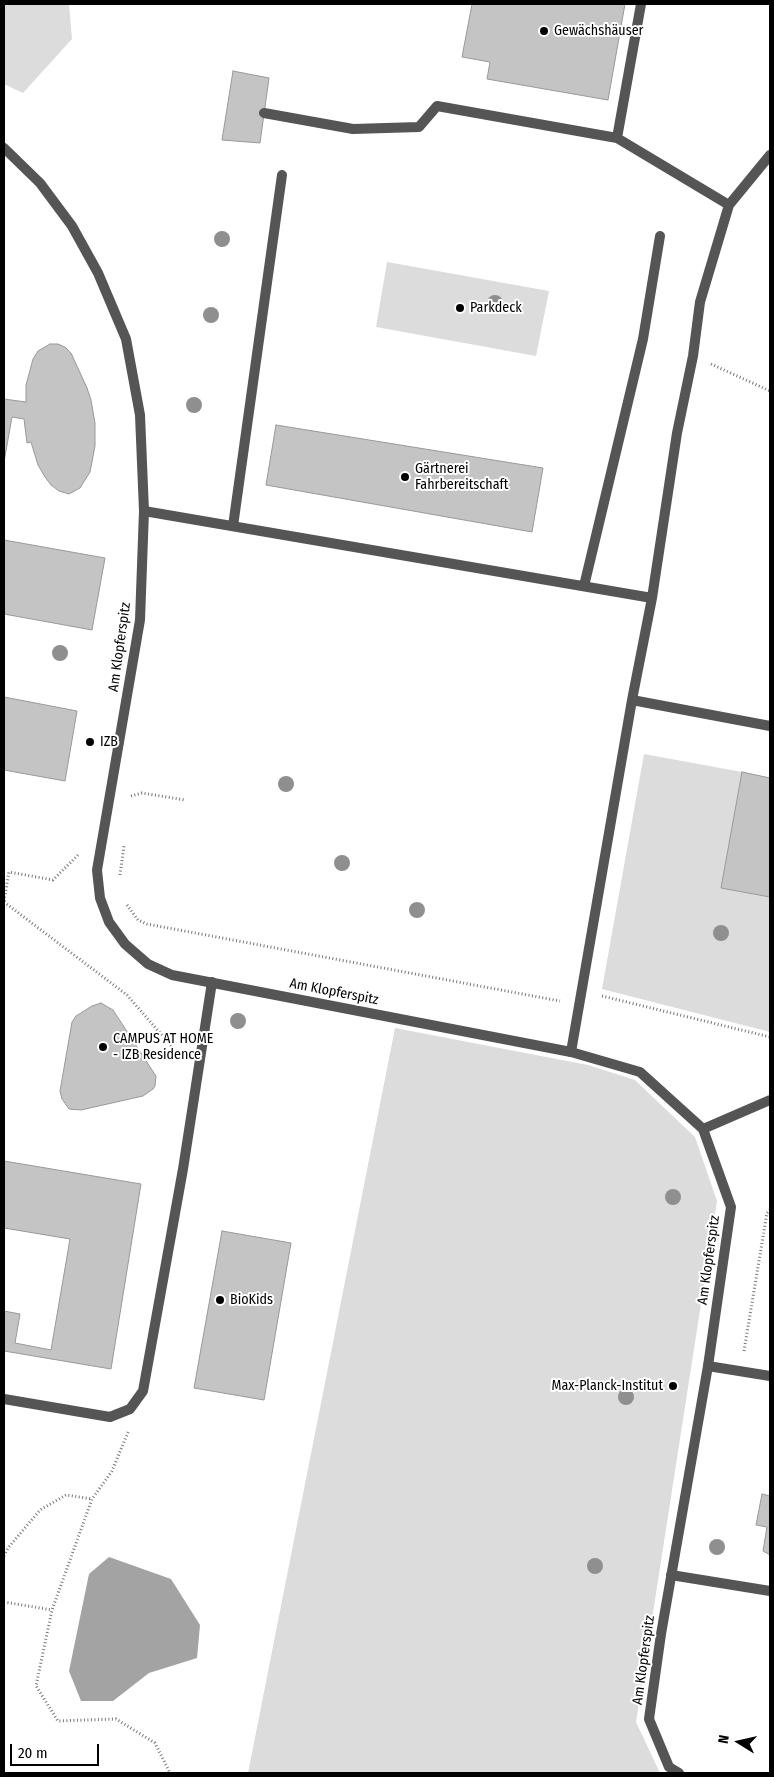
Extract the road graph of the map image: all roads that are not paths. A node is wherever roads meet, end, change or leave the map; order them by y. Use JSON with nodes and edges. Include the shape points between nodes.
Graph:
{"nodes":[{"id":1,"x":641,"y":4,"type":"edge"},
{"id":2,"x":264,"y":113,"type":"dead end"},
{"id":3,"x":617,"y":138,"type":"junction"},
{"id":4,"x":4,"y":148,"type":"edge"},
{"id":5,"x":770,"y":155,"type":"edge"},
{"id":6,"x":282,"y":175,"type":"dead end"},
{"id":7,"x":729,"y":205,"type":"junction"},
{"id":8,"x":660,"y":236,"type":"dead end"},
{"id":9,"x":144,"y":511,"type":"junction"},
{"id":10,"x":234,"y":526,"type":"junction"},
{"id":11,"x":584,"y":586,"type":"junction"},
{"id":12,"x":652,"y":598,"type":"junction"},
{"id":13,"x":632,"y":700,"type":"junction"},
{"id":14,"x":770,"y":726,"type":"edge"},
{"id":15,"x":212,"y":982,"type":"junction"},
{"id":16,"x":571,"y":1052,"type":"junction"},
{"id":17,"x":770,"y":1100,"type":"edge"},
{"id":18,"x":704,"y":1129,"type":"junction"},
{"id":19,"x":708,"y":1366,"type":"junction"},
{"id":20,"x":770,"y":1376,"type":"edge"},
{"id":21,"x":4,"y":1399,"type":"edge"},
{"id":22,"x":671,"y":1575,"type":"junction"},
{"id":23,"x":770,"y":1591,"type":"edge"},
{"id":24,"x":679,"y":1773,"type":"edge"}],
"edges":[{"from":1,"to":3,"type":"street"},
{"from":2,"to":3,"type":"street","via":[[352,129],[419,127],[437,106]]},
{"from":3,"to":7,"type":"street"},
{"from":4,"to":9,"type":"street","name":"Am Klopferspitz","via":[[40,182],[72,226],[98,273],[126,339],[140,415]]},
{"from":5,"to":7,"type":"street"},
{"from":6,"to":10,"type":"street"},
{"from":7,"to":12,"type":"street","via":[[700,302]]},
{"from":8,"to":11,"type":"street","via":[[643,339]]},
{"from":9,"to":10,"type":"street"},
{"from":9,"to":15,"type":"street","name":"Am Klopferspitz","via":[[140,620],[97,870],[100,898],[109,922],[125,944],[148,964],[172,975]]},
{"from":10,"to":11,"type":"street"},
{"from":11,"to":12,"type":"street"},
{"from":12,"to":13,"type":"street"},
{"from":13,"to":14,"type":"street"},
{"from":13,"to":16,"type":"street"},
{"from":15,"to":16,"type":"street","name":"Am Klopferspitz"},
{"from":15,"to":21,"type":"street","via":[[183,1169],[143,1391],[130,1409],[110,1417]]},
{"from":16,"to":18,"type":"street","name":"Am Klopferspitz","via":[[640,1072]]},
{"from":17,"to":18,"type":"street"},
{"from":18,"to":19,"type":"street","name":"Am Klopferspitz","via":[[731,1207]]},
{"from":19,"to":20,"type":"street"},
{"from":19,"to":22,"type":"street","name":"Am Klopferspitz"},
{"from":22,"to":23,"type":"street"},
{"from":22,"to":24,"type":"street","name":"Am Klopferspitz","via":[[649,1719],[669,1767]]}]}
